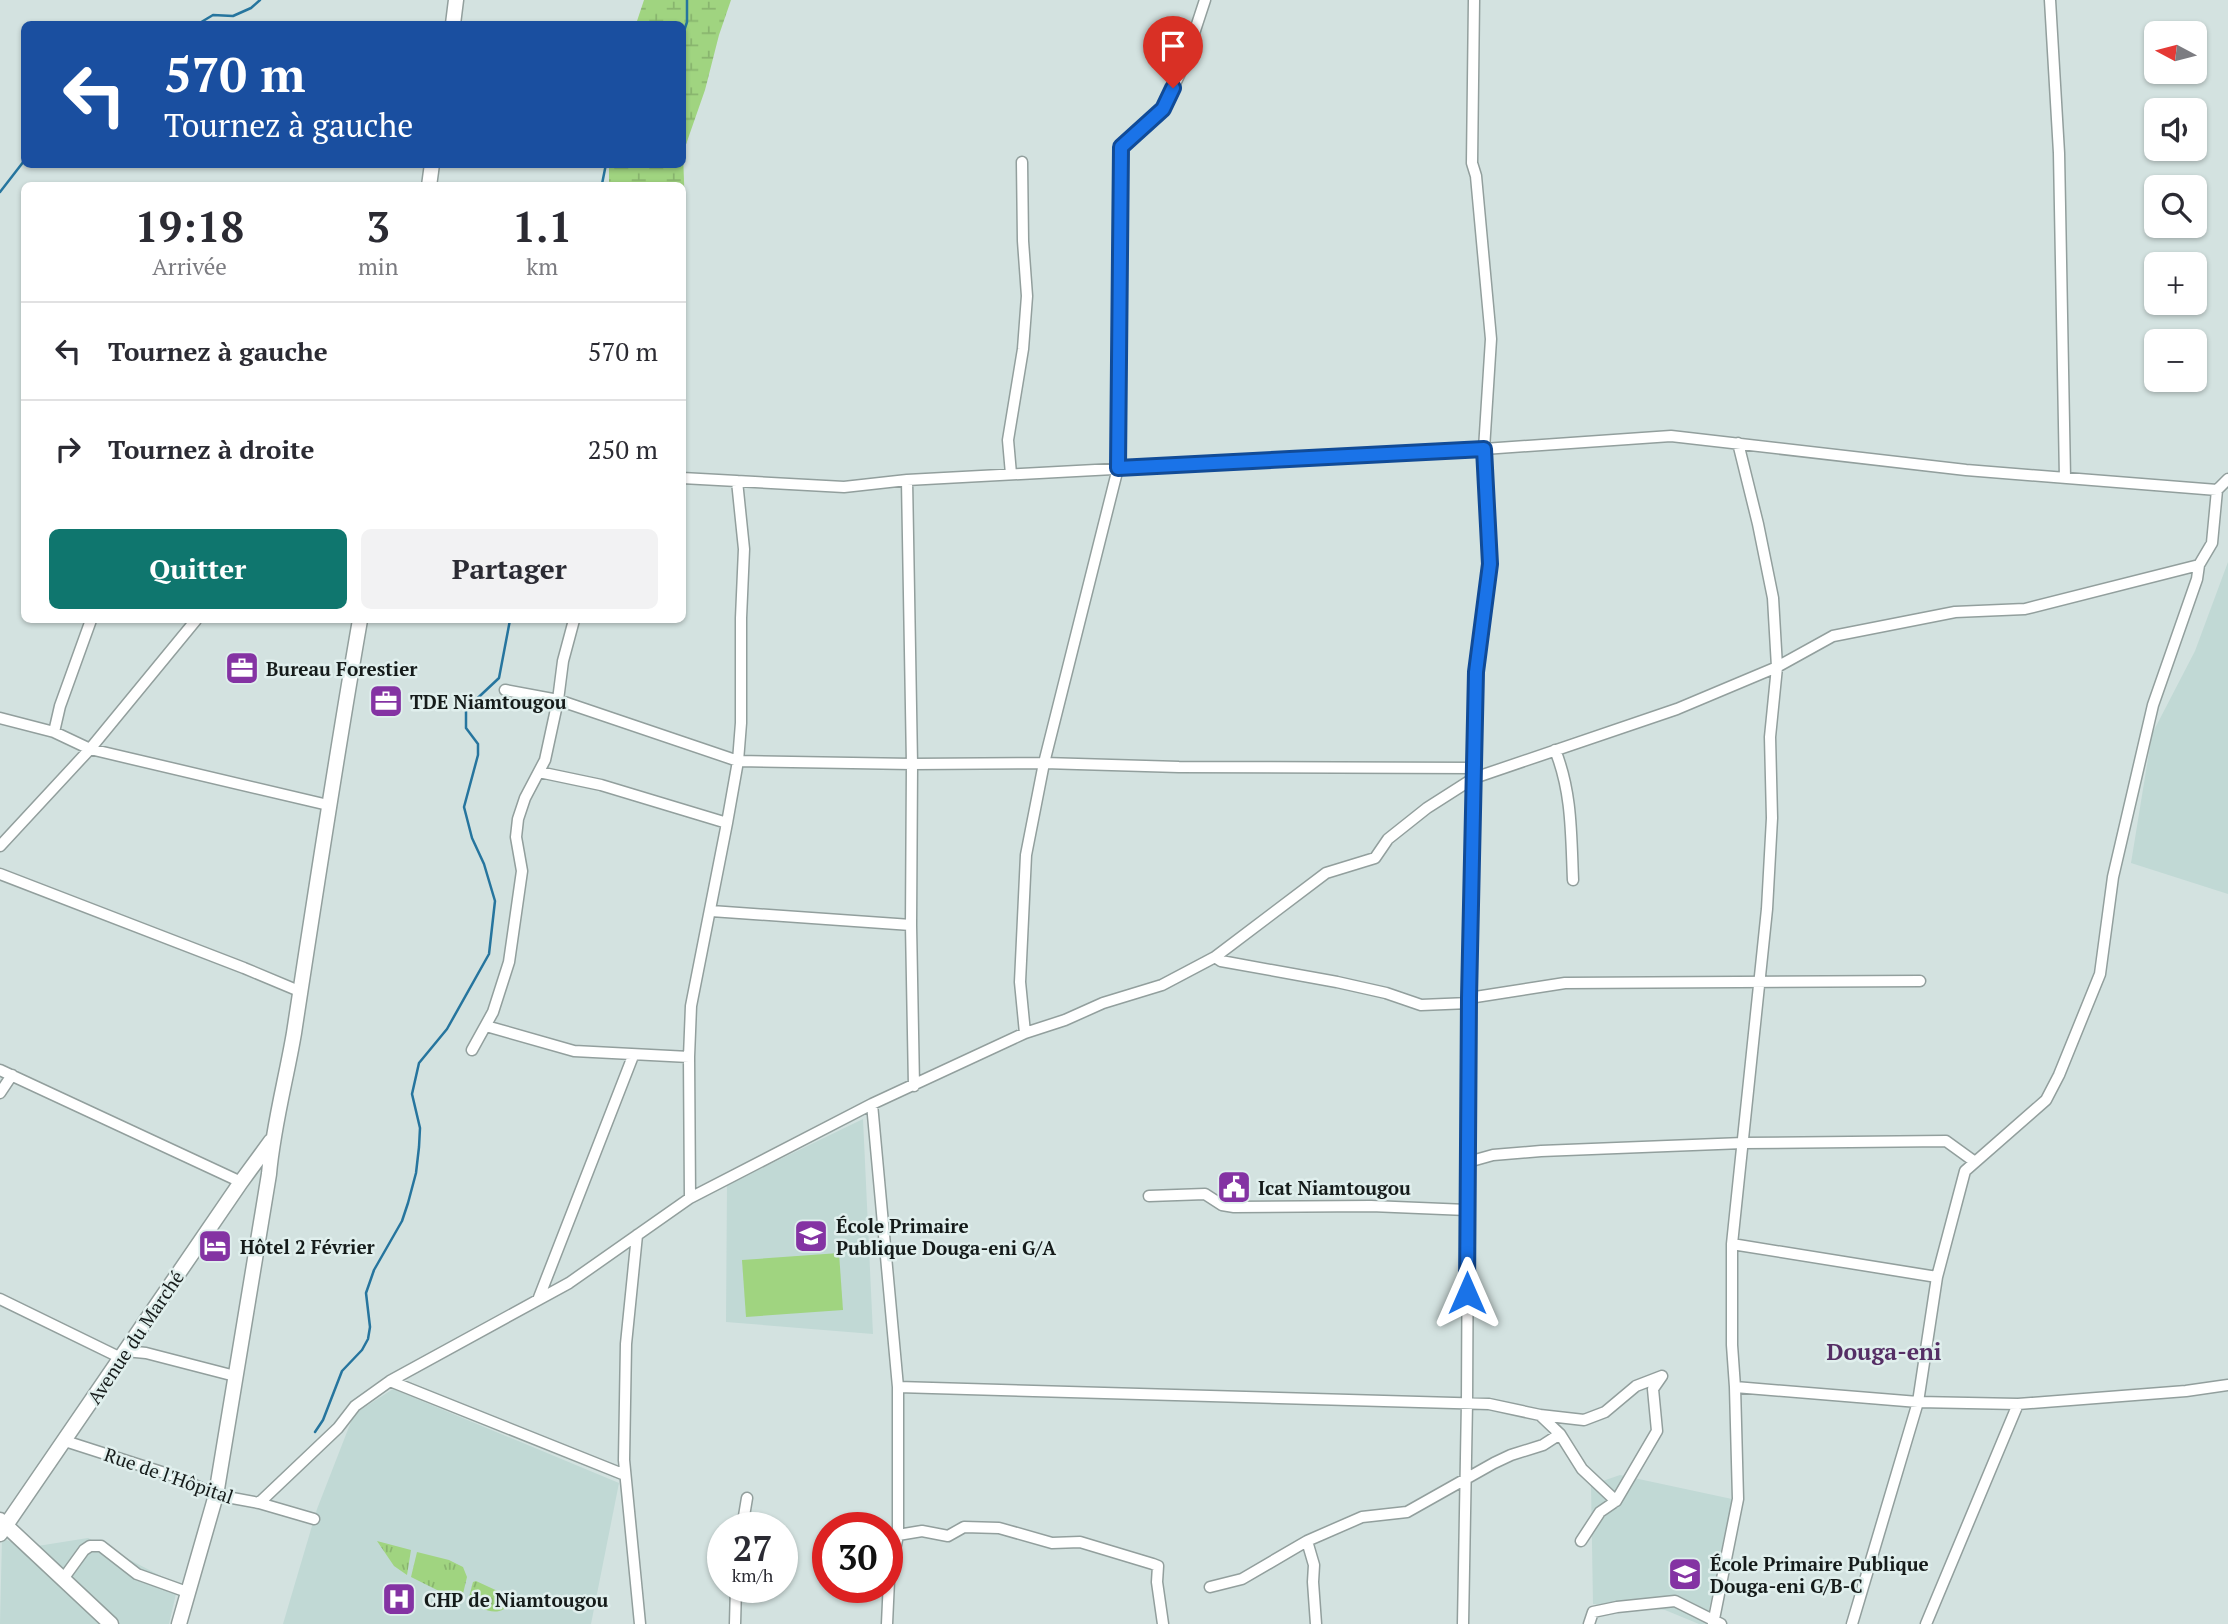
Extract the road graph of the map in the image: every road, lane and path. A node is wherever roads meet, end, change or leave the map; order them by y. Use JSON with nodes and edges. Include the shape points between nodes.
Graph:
{"nodes":[{"id":1,"x":456,"y":0,"type":"edge"},
{"id":2,"x":1205,"y":0,"type":"edge"},
{"id":3,"x":1474,"y":0,"type":"edge"},
{"id":4,"x":2050,"y":0,"type":"edge"},
{"id":5,"x":453,"y":21,"type":"edge"},
{"id":6,"x":1022,"y":162,"type":"dead end"},
{"id":7,"x":1738,"y":443,"type":"junction"},
{"id":8,"x":1484,"y":449,"type":"junction"},
{"id":9,"x":1118,"y":468,"type":"junction"},
{"id":10,"x":1011,"y":474,"type":"junction"},
{"id":11,"x":686,"y":478,"type":"edge"},
{"id":12,"x":2065,"y":478,"type":"junction"},
{"id":13,"x":2228,"y":479,"type":"edge"},
{"id":14,"x":907,"y":480,"type":"junction"},
{"id":15,"x":737,"y":481,"type":"junction"},
{"id":16,"x":2217,"y":490,"type":"junction"},
{"id":17,"x":2200,"y":565,"type":"junction"},
{"id":18,"x":90,"y":623,"type":"edge"},
{"id":19,"x":194,"y":623,"type":"edge"},
{"id":20,"x":359,"y":623,"type":"edge"},
{"id":21,"x":572,"y":623,"type":"edge"},
{"id":22,"x":1777,"y":667,"type":"junction"},
{"id":23,"x":505,"y":690,"type":"dead end"},
{"id":24,"x":558,"y":700,"type":"junction"},
{"id":25,"x":0,"y":718,"type":"edge"},
{"id":26,"x":54,"y":732,"type":"junction"},
{"id":27,"x":90,"y":749,"type":"junction"},
{"id":28,"x":1555,"y":750,"type":"junction"},
{"id":29,"x":738,"y":761,"type":"junction"},
{"id":30,"x":1044,"y":763,"type":"junction"},
{"id":31,"x":912,"y":764,"type":"junction"},
{"id":32,"x":540,"y":772,"type":"junction"},
{"id":33,"x":1474,"y":773,"type":"junction"},
{"id":34,"x":328,"y":805,"type":"junction"},
{"id":35,"x":727,"y":823,"type":"junction"},
{"id":36,"x":0,"y":846,"type":"edge"},
{"id":37,"x":0,"y":874,"type":"edge"},
{"id":38,"x":1573,"y":880,"type":"dead end"},
{"id":39,"x":711,"y":911,"type":"junction"},
{"id":40,"x":911,"y":925,"type":"junction"},
{"id":41,"x":1215,"y":957,"type":"junction"},
{"id":42,"x":1920,"y":981,"type":"dead end"},
{"id":43,"x":1758,"y":982,"type":"junction"},
{"id":44,"x":299,"y":991,"type":"junction"},
{"id":45,"x":1469,"y":1000,"type":"junction"},
{"id":46,"x":486,"y":1026,"type":"junction"},
{"id":47,"x":1025,"y":1033,"type":"junction"},
{"id":48,"x":472,"y":1050,"type":"dead end"},
{"id":49,"x":633,"y":1056,"type":"junction"},
{"id":50,"x":689,"y":1056,"type":"junction"},
{"id":51,"x":0,"y":1070,"type":"edge"},
{"id":52,"x":12,"y":1075,"type":"junction"},
{"id":53,"x":914,"y":1086,"type":"junction"},
{"id":54,"x":0,"y":1093,"type":"edge"},
{"id":55,"x":872,"y":1104,"type":"junction"},
{"id":56,"x":272,"y":1140,"type":"junction"},
{"id":57,"x":1743,"y":1143,"type":"junction"},
{"id":58,"x":1468,"y":1162,"type":"junction"},
{"id":59,"x":1975,"y":1162,"type":"junction"},
{"id":60,"x":241,"y":1182,"type":"junction"},
{"id":61,"x":1149,"y":1196,"type":"dead end"},
{"id":62,"x":690,"y":1198,"type":"junction"},
{"id":63,"x":1467,"y":1210,"type":"junction"},
{"id":64,"x":637,"y":1236,"type":"junction"},
{"id":65,"x":1732,"y":1244,"type":"junction"},
{"id":66,"x":1937,"y":1276,"type":"junction"},
{"id":67,"x":0,"y":1299,"type":"edge"},
{"id":68,"x":538,"y":1300,"type":"junction"},
{"id":69,"x":123,"y":1355,"type":"junction"},
{"id":70,"x":236,"y":1376,"type":"junction"},
{"id":71,"x":390,"y":1381,"type":"junction"},
{"id":72,"x":2228,"y":1385,"type":"edge"},
{"id":73,"x":898,"y":1387,"type":"junction"},
{"id":74,"x":1735,"y":1387,"type":"junction"},
{"id":75,"x":1467,"y":1402,"type":"junction"},
{"id":76,"x":1919,"y":1402,"type":"junction"},
{"id":77,"x":2018,"y":1404,"type":"junction"},
{"id":78,"x":1540,"y":1415,"type":"junction"},
{"id":79,"x":1560,"y":1434,"type":"junction"},
{"id":80,"x":65,"y":1441,"type":"junction"},
{"id":81,"x":625,"y":1475,"type":"junction"},
{"id":82,"x":1466,"y":1480,"type":"junction"},
{"id":83,"x":216,"y":1495,"type":"junction"},
{"id":84,"x":747,"y":1498,"type":"dead end"},
{"id":85,"x":1616,"y":1501,"type":"junction"},
{"id":86,"x":259,"y":1503,"type":"junction"},
{"id":87,"x":745,"y":1512,"type":"edge"},
{"id":88,"x":898,"y":1512,"type":"edge"},
{"id":89,"x":314,"y":1518,"type":"dead end"},
{"id":90,"x":2,"y":1526,"type":"edge"},
{"id":91,"x":903,"y":1534,"type":"edge"},
{"id":92,"x":1307,"y":1541,"type":"junction"},
{"id":93,"x":1581,"y":1541,"type":"dead end"},
{"id":94,"x":63,"y":1579,"type":"junction"},
{"id":95,"x":1210,"y":1587,"type":"dead end"},
{"id":96,"x":187,"y":1592,"type":"junction"},
{"id":97,"x":736,"y":1603,"type":"edge"},
{"id":98,"x":888,"y":1603,"type":"edge"},
{"id":99,"x":1716,"y":1622,"type":"edge"},
{"id":100,"x":111,"y":1624,"type":"edge"},
{"id":101,"x":179,"y":1624,"type":"edge"},
{"id":102,"x":640,"y":1624,"type":"edge"},
{"id":103,"x":735,"y":1624,"type":"edge"},
{"id":104,"x":887,"y":1624,"type":"edge"},
{"id":105,"x":1163,"y":1624,"type":"edge"},
{"id":106,"x":1316,"y":1624,"type":"edge"},
{"id":107,"x":1463,"y":1624,"type":"edge"},
{"id":108,"x":1589,"y":1624,"type":"edge"},
{"id":109,"x":1852,"y":1624,"type":"edge"},
{"id":110,"x":1926,"y":1624,"type":"edge"}],
"edges":[{"from":1,"to":5,"type":"main road"},
{"from":2,"to":9,"type":"street","via":[[1183,67],[1163,109],[1121,147]]},
{"from":3,"to":8,"type":"street","via":[[1472,163],[1490,339]]},
{"from":4,"to":12,"type":"street","via":[[2059,153]]},
{"from":6,"to":10,"type":"street","via":[[1027,296],[1008,440]]},
{"from":7,"to":8,"type":"street","via":[[1671,436]]},
{"from":7,"to":12,"type":"street"},
{"from":7,"to":22,"type":"street","via":[[1773,598]]},
{"from":8,"to":9,"type":"street"},
{"from":8,"to":33,"type":"street","via":[[1490,564],[1476,672]]},
{"from":9,"to":10,"type":"street"},
{"from":9,"to":30,"type":"street"},
{"from":10,"to":14,"type":"street"},
{"from":11,"to":15,"type":"street"},
{"from":12,"to":16,"type":"street"},
{"from":13,"to":16,"type":"street"},
{"from":14,"to":15,"type":"street","via":[[844,487]]},
{"from":14,"to":31,"type":"street"},
{"from":15,"to":29,"type":"street","via":[[744,549]]},
{"from":16,"to":17,"type":"street","via":[[2212,543]]},
{"from":17,"to":22,"type":"street","via":[[2025,609],[1955,612],[1833,636]]},
{"from":17,"to":59,"type":"street","via":[[2153,705],[2113,877],[2099,974],[2046,1100]]},
{"from":18,"to":26,"type":"street"},
{"from":19,"to":27,"type":"street"},
{"from":20,"to":34,"type":"main road"},
{"from":21,"to":24,"type":"street"},
{"from":22,"to":28,"type":"street","via":[[1677,709]]},
{"from":22,"to":43,"type":"street","via":[[1770,737],[1772,831]]},
{"from":23,"to":24,"type":"street"},
{"from":24,"to":29,"type":"street"},
{"from":24,"to":32,"type":"street"},
{"from":25,"to":26,"type":"street"},
{"from":26,"to":27,"type":"street"},
{"from":27,"to":34,"type":"street"},
{"from":27,"to":36,"type":"street"},
{"from":28,"to":33,"type":"street"},
{"from":28,"to":38,"type":"street","via":[[1570,801]]},
{"from":29,"to":31,"type":"street"},
{"from":29,"to":35,"type":"street"},
{"from":30,"to":31,"type":"street"},
{"from":30,"to":33,"type":"street"},
{"from":30,"to":47,"type":"street","via":[[1026,855],[1020,982]]},
{"from":31,"to":40,"type":"street"},
{"from":32,"to":35,"type":"street","via":[[612,788]]},
{"from":32,"to":46,"type":"street","via":[[518,819],[522,871],[509,961]]},
{"from":33,"to":41,"type":"street","via":[[1388,839],[1375,858],[1326,873]]},
{"from":33,"to":45,"type":"street"},
{"from":34,"to":44,"type":"main road"},
{"from":35,"to":39,"type":"street"},
{"from":37,"to":44,"type":"street"},
{"from":39,"to":40,"type":"street"},
{"from":39,"to":50,"type":"street","via":[[691,1006]]},
{"from":40,"to":53,"type":"street"},
{"from":41,"to":45,"type":"street","via":[[1386,993],[1421,1006]]},
{"from":41,"to":47,"type":"street","via":[[1162,985]]},
{"from":42,"to":43,"type":"street"},
{"from":43,"to":45,"type":"street","via":[[1566,983]]},
{"from":43,"to":57,"type":"street"},
{"from":44,"to":56,"type":"main road"},
{"from":45,"to":58,"type":"street"},
{"from":46,"to":48,"type":"street"},
{"from":46,"to":49,"type":"street","via":[[574,1051]]},
{"from":47,"to":53,"type":"street"},
{"from":49,"to":50,"type":"street"},
{"from":49,"to":68,"type":"street"},
{"from":50,"to":62,"type":"street"},
{"from":51,"to":52,"type":"street"},
{"from":52,"to":54,"type":"street"},
{"from":52,"to":60,"type":"street"},
{"from":53,"to":55,"type":"street"},
{"from":55,"to":62,"type":"street"},
{"from":55,"to":73,"type":"street"},
{"from":56,"to":60,"type":"main road","name":"Avenue du Marché"},
{"from":56,"to":70,"type":"main road"},
{"from":57,"to":58,"type":"street","via":[[1493,1155]]},
{"from":57,"to":59,"type":"street","via":[[1947,1141]]},
{"from":57,"to":65,"type":"street"},
{"from":58,"to":63,"type":"street"},
{"from":59,"to":66,"type":"street","via":[[1965,1171]]},
{"from":60,"to":69,"type":"main road","name":"Avenue du Marché"},
{"from":61,"to":63,"type":"street","via":[[1205,1194],[1234,1208]]},
{"from":62,"to":64,"type":"street"},
{"from":63,"to":75,"type":"street"},
{"from":64,"to":68,"type":"street"},
{"from":64,"to":81,"type":"street","via":[[626,1344]]},
{"from":65,"to":66,"type":"street"},
{"from":65,"to":74,"type":"street"},
{"from":66,"to":76,"type":"street"},
{"from":67,"to":69,"type":"street"},
{"from":68,"to":71,"type":"street"},
{"from":69,"to":70,"type":"street","via":[[146,1353]]},
{"from":69,"to":80,"type":"main road","name":"Avenue du Marché"},
{"from":70,"to":83,"type":"main road"},
{"from":71,"to":81,"type":"street"},
{"from":71,"to":86,"type":"street","via":[[355,1406]]},
{"from":72,"to":77,"type":"street"},
{"from":73,"to":75,"type":"street"},
{"from":73,"to":88,"type":"street"},
{"from":74,"to":76,"type":"street"},
{"from":74,"to":99,"type":"street","via":[[1738,1499]]},
{"from":75,"to":78,"type":"street"},
{"from":75,"to":82,"type":"street"},
{"from":76,"to":77,"type":"street"},
{"from":76,"to":109,"type":"street"},
{"from":77,"to":110,"type":"street"},
{"from":78,"to":79,"type":"street"},
{"from":78,"to":85,"type":"street","via":[[1584,1420],[1605,1412],[1636,1386],[1662,1376],[1653,1390],[1657,1431]]},
{"from":79,"to":82,"type":"street"},
{"from":79,"to":85,"type":"street","via":[[1582,1469]]},
{"from":80,"to":83,"type":"street","name":"Rue de l'Hôpital","via":[[177,1477]]},
{"from":80,"to":90,"type":"main road","name":"Avenue du Marché"},
{"from":81,"to":102,"type":"street"},
{"from":82,"to":92,"type":"street","via":[[1407,1512],[1362,1517]]},
{"from":82,"to":107,"type":"street"},
{"from":83,"to":86,"type":"street","name":"Rue de l'Hôpital"},
{"from":83,"to":96,"type":"main road"},
{"from":84,"to":87,"type":"street"},
{"from":85,"to":93,"type":"street","via":[[1600,1512]]},
{"from":86,"to":89,"type":"street","name":"Rue de l'Hôpital"},
{"from":90,"to":94,"type":"main road"},
{"from":91,"to":105,"type":"street","via":[[922,1531],[948,1536],[964,1527],[999,1528],[1052,1543],[1080,1542],[1153,1563],[1158,1566]]},
{"from":92,"to":95,"type":"street","via":[[1242,1579]]},
{"from":92,"to":106,"type":"street","via":[[1314,1565]]},
{"from":94,"to":96,"type":"street","via":[[85,1550],[101,1546],[137,1574]]},
{"from":94,"to":100,"type":"main road"},
{"from":96,"to":101,"type":"main road"},
{"from":97,"to":103,"type":"street"},
{"from":98,"to":104,"type":"street"},
{"from":99,"to":108,"type":"street","via":[[1675,1601],[1593,1612]]}]}
